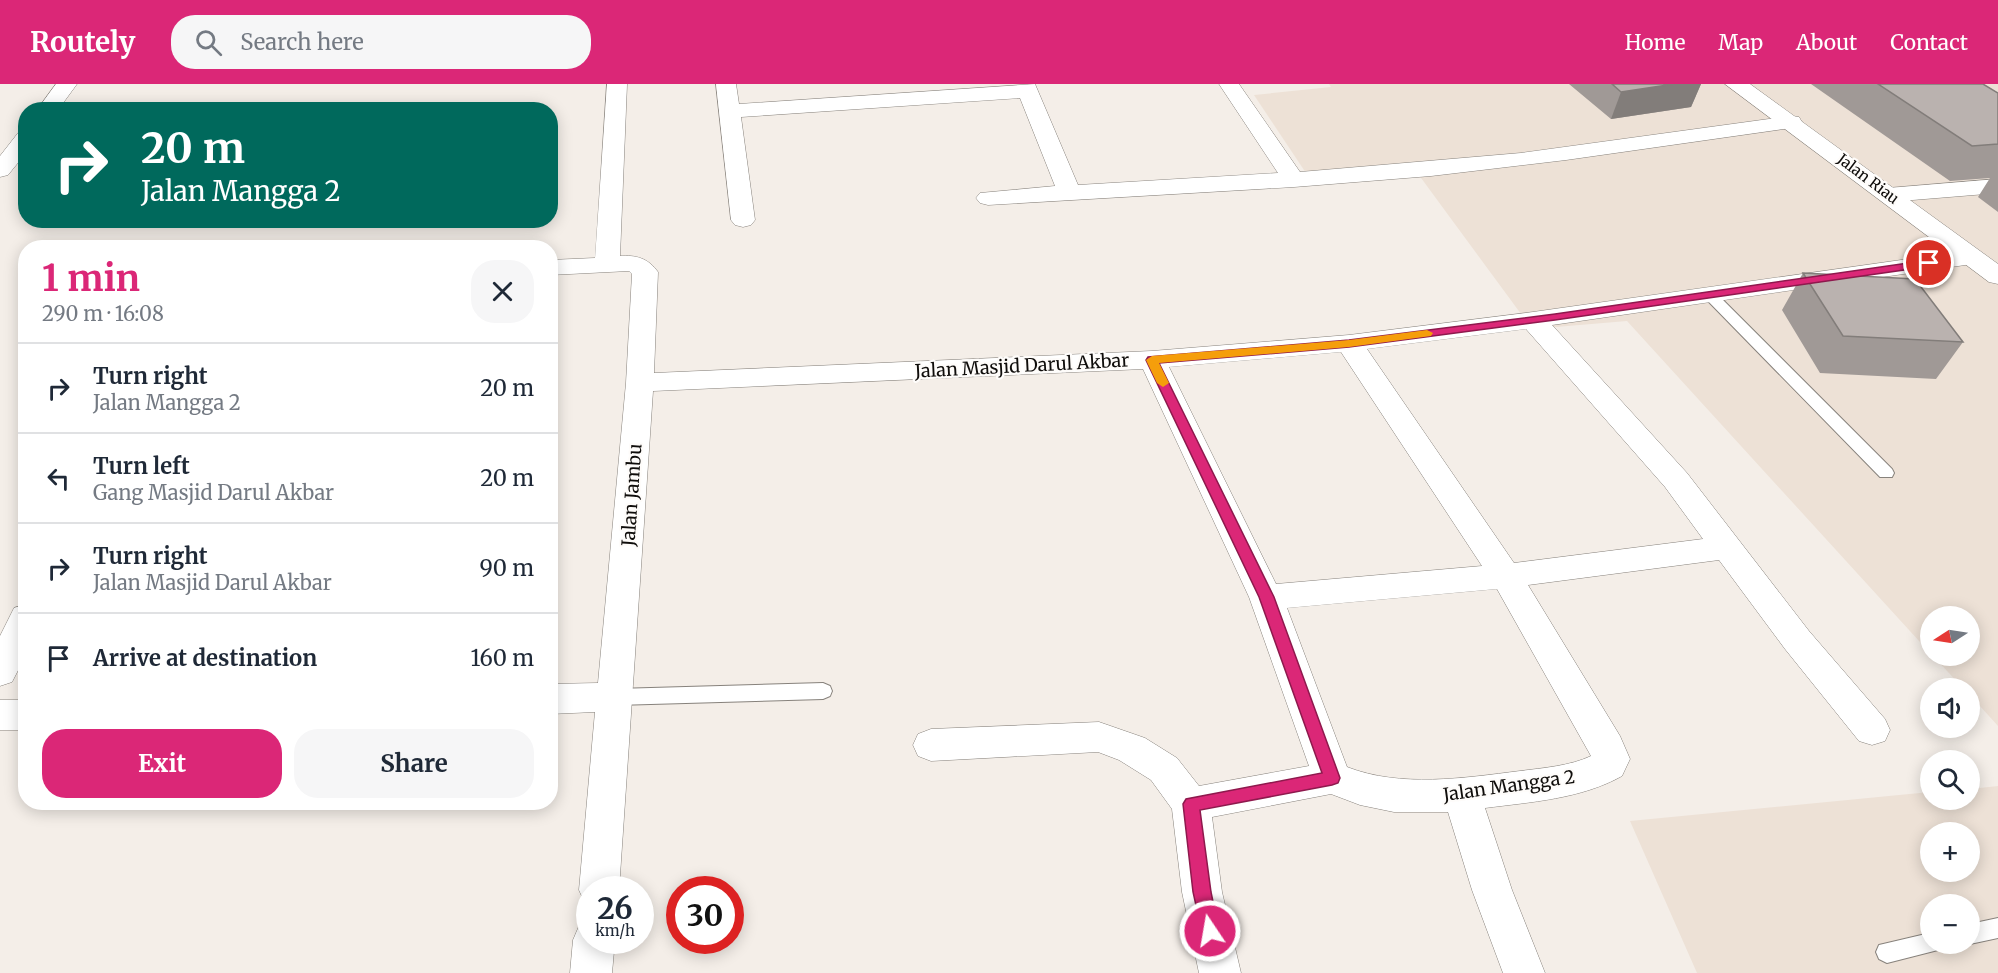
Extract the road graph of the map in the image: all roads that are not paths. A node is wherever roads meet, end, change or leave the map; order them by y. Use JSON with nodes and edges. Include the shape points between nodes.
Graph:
{"nodes":[{"id":1,"x":67,"y":84,"type":"edge"},
{"id":2,"x":616,"y":84,"type":"edge"},
{"id":3,"x":726,"y":84,"type":"edge"},
{"id":4,"x":1229,"y":84,"type":"edge"},
{"id":5,"x":1736,"y":84,"type":"edge"},
{"id":6,"x":1026,"y":87,"type":"edge"},
{"id":7,"x":53,"y":102,"type":"edge"},
{"id":8,"x":729,"y":111,"type":"junction"},
{"id":9,"x":1791,"y":122,"type":"junction"},
{"id":10,"x":18,"y":148,"type":"edge"},
{"id":11,"x":0,"y":170,"type":"edge"},
{"id":12,"x":1294,"y":180,"type":"junction"},
{"id":13,"x":1998,"y":186,"type":"edge"},
{"id":14,"x":1069,"y":192,"type":"junction"},
{"id":15,"x":1888,"y":195,"type":"junction"},
{"id":16,"x":988,"y":198,"type":"dead end"},
{"id":17,"x":743,"y":220,"type":"dead end"},
{"id":18,"x":1972,"y":257,"type":"junction"},
{"id":19,"x":607,"y":264,"type":"junction"},
{"id":20,"x":558,"y":267,"type":"edge"},
{"id":21,"x":1998,"y":276,"type":"edge"},
{"id":22,"x":1710,"y":296,"type":"junction"},
{"id":23,"x":1533,"y":320,"type":"junction"},
{"id":24,"x":1349,"y":343,"type":"junction"},
{"id":25,"x":1152,"y":360,"type":"junction"},
{"id":26,"x":640,"y":382,"type":"junction"},
{"id":27,"x":1886,"y":473,"type":"dead end"},
{"id":28,"x":1728,"y":546,"type":"junction"},
{"id":29,"x":1506,"y":576,"type":"junction"},
{"id":30,"x":1266,"y":597,"type":"junction"},
{"id":31,"x":18,"y":634,"type":"edge"},
{"id":32,"x":0,"y":672,"type":"edge"},
{"id":33,"x":823,"y":691,"type":"dead end"},
{"id":34,"x":616,"y":697,"type":"junction"},
{"id":35,"x":558,"y":699,"type":"edge"},
{"id":36,"x":0,"y":715,"type":"edge"},
{"id":37,"x":18,"y":715,"type":"edge"},
{"id":38,"x":1872,"y":730,"type":"dead end"},
{"id":39,"x":932,"y":745,"type":"dead end"},
{"id":40,"x":1332,"y":778,"type":"junction"},
{"id":41,"x":1462,"y":795,"type":"junction"},
{"id":42,"x":1191,"y":804,"type":"junction"},
{"id":43,"x":600,"y":876,"type":"edge"},
{"id":44,"x":1998,"y":928,"type":"edge"},
{"id":45,"x":1980,"y":932,"type":"edge"},
{"id":46,"x":1920,"y":944,"type":"edge"},
{"id":47,"x":1887,"y":952,"type":"dead end"},
{"id":48,"x":593,"y":954,"type":"edge"},
{"id":49,"x":591,"y":973,"type":"edge"},
{"id":50,"x":1220,"y":973,"type":"edge"},
{"id":51,"x":1524,"y":973,"type":"edge"}],
"edges":[{"from":1,"to":7,"type":"street"},
{"from":2,"to":19,"type":"street"},
{"from":3,"to":8,"type":"street"},
{"from":4,"to":12,"type":"street"},
{"from":5,"to":9,"type":"main road","name":"Jalan Riau"},
{"from":6,"to":8,"type":"street"},
{"from":6,"to":14,"type":"street"},
{"from":8,"to":17,"type":"street"},
{"from":9,"to":12,"type":"street","via":[[1568,154]]},
{"from":9,"to":15,"type":"main road","name":"Jalan Riau"},
{"from":10,"to":11,"type":"street"},
{"from":12,"to":14,"type":"street"},
{"from":13,"to":15,"type":"street"},
{"from":14,"to":16,"type":"street"},
{"from":15,"to":18,"type":"main road","name":"Jalan Riau"},
{"from":18,"to":21,"type":"main road","name":"Jalan Riau"},
{"from":18,"to":22,"type":"street","name":"Jalan Masjid Darul Akbar"},
{"from":19,"to":20,"type":"street"},
{"from":19,"to":26,"type":"street","name":"Jalan Jambu","via":[[631,263],[645,272]]},
{"from":22,"to":23,"type":"street","name":"Jalan Masjid Darul Akbar"},
{"from":22,"to":27,"type":"lane"},
{"from":23,"to":24,"type":"street","name":"Jalan Masjid Darul Akbar"},
{"from":23,"to":28,"type":"street","via":[[1676,480]]},
{"from":24,"to":25,"type":"street","name":"Jalan Masjid Darul Akbar"},
{"from":24,"to":29,"type":"street","name":"Jalan Mangga 2"},
{"from":25,"to":26,"type":"street","name":"Jalan Masjid Darul Akbar"},
{"from":25,"to":30,"type":"street"},
{"from":26,"to":34,"type":"street","name":"Jalan Jambu"},
{"from":28,"to":29,"type":"street"},
{"from":28,"to":38,"type":"street","via":[[1797,640]]},
{"from":29,"to":30,"type":"street"},
{"from":29,"to":41,"type":"street","name":"Jalan Mangga 2","via":[[1611,759],[1606,769],[1547,784]]},
{"from":30,"to":40,"type":"street"},
{"from":31,"to":32,"type":"street"},
{"from":33,"to":34,"type":"lane"},
{"from":34,"to":35,"type":"street"},
{"from":34,"to":43,"type":"street","name":"Jalan Jambu"},
{"from":36,"to":37,"type":"street"},
{"from":39,"to":42,"type":"street","via":[[1099,737],[1132,749],[1164,769]]},
{"from":40,"to":41,"type":"street","name":"Jalan Mangga 2","via":[[1360,789],[1394,795]]},
{"from":40,"to":42,"type":"street"},
{"from":41,"to":51,"type":"street"},
{"from":42,"to":50,"type":"street","via":[[1202,892]]},
{"from":44,"to":45,"type":"lane"},
{"from":46,"to":47,"type":"lane"},
{"from":48,"to":49,"type":"street"}]}
